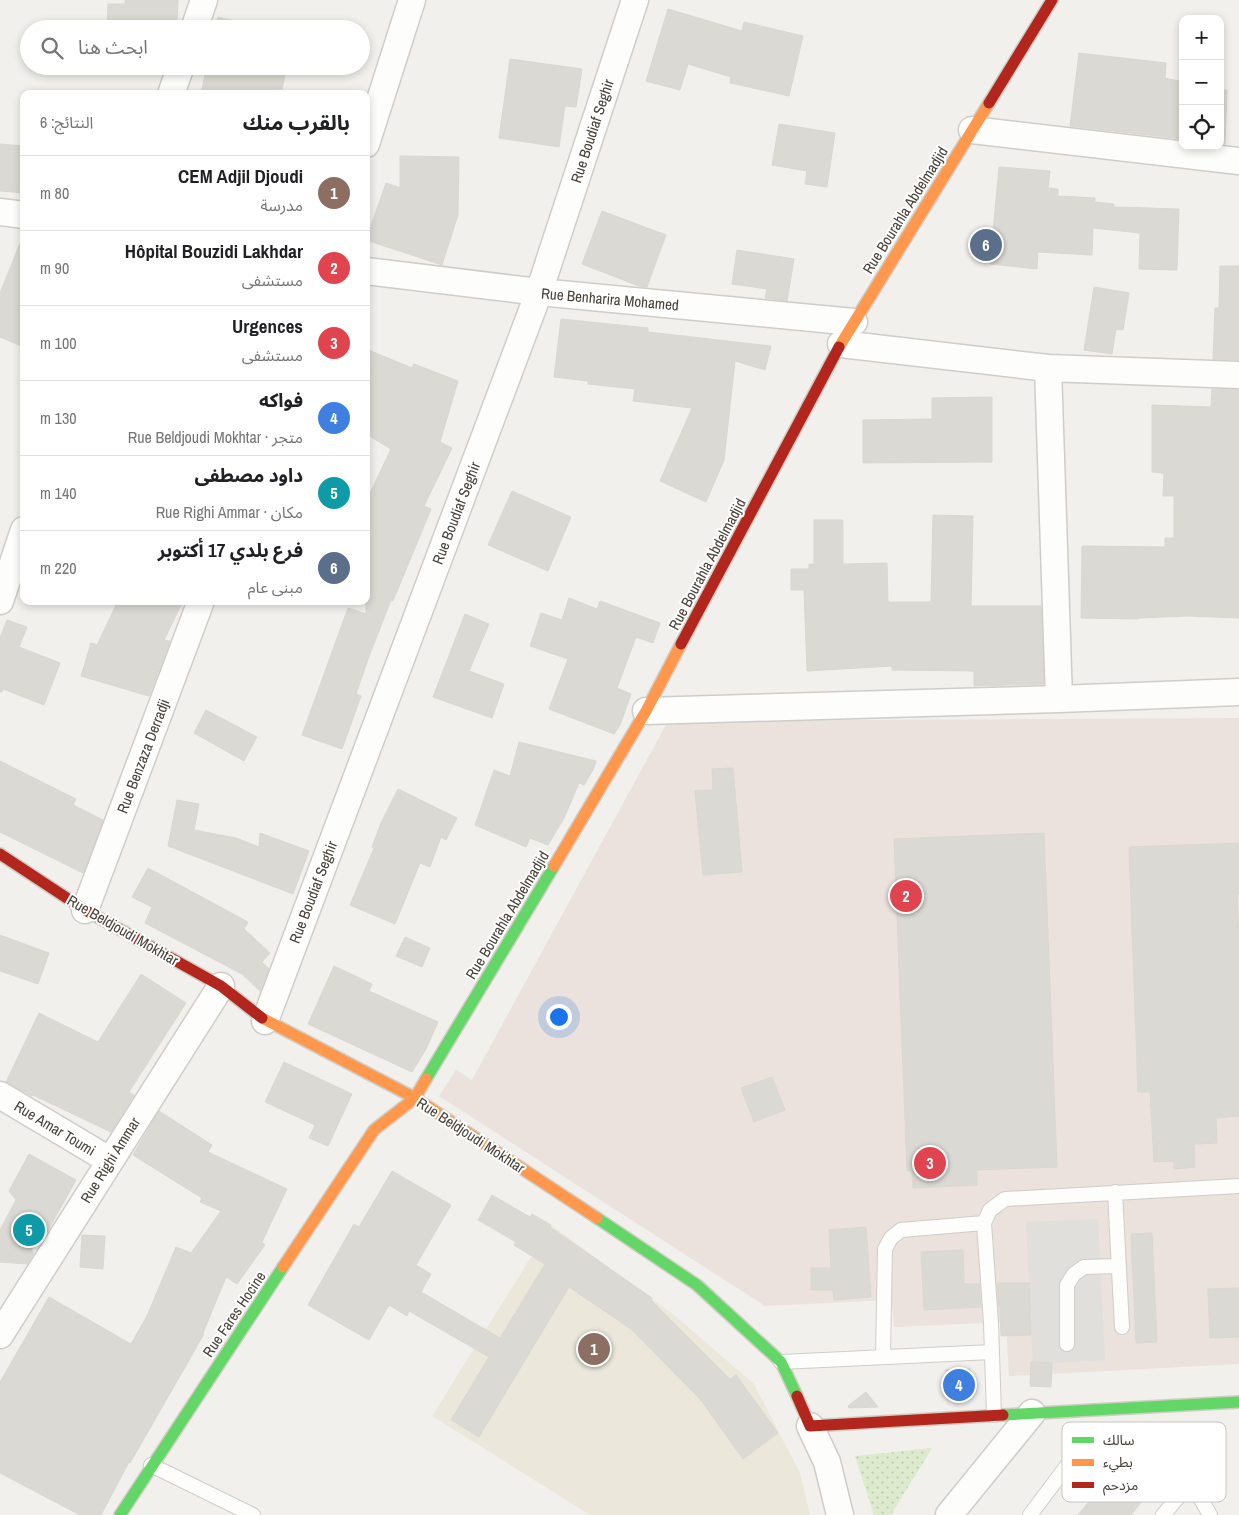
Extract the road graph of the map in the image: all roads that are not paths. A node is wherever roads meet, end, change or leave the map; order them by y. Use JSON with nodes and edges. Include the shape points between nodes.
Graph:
{"nodes":[{"id":1,"x":204,"y":0,"type":"edge"},
{"id":2,"x":412,"y":0,"type":"edge"},
{"id":3,"x":635,"y":0,"type":"edge"},
{"id":4,"x":1052,"y":0,"type":"edge"},
{"id":5,"x":197,"y":20,"type":"edge"},
{"id":6,"x":178,"y":75,"type":"edge"},
{"id":7,"x":172,"y":90,"type":"edge"},
{"id":8,"x":972,"y":130,"type":"junction"},
{"id":9,"x":370,"y":131,"type":"edge"},
{"id":10,"x":1239,"y":161,"type":"edge"},
{"id":11,"x":0,"y":212,"type":"edge"},
{"id":12,"x":20,"y":214,"type":"edge"},
{"id":13,"x":370,"y":271,"type":"edge"},
{"id":14,"x":539,"y":292,"type":"junction"},
{"id":15,"x":848,"y":333,"type":"junction"},
{"id":16,"x":1048,"y":368,"type":"junction"},
{"id":17,"x":1239,"y":375,"type":"edge"},
{"id":18,"x":20,"y":542,"type":"edge"},
{"id":19,"x":0,"y":601,"type":"edge"},
{"id":20,"x":199,"y":605,"type":"edge"},
{"id":21,"x":1239,"y":692,"type":"edge"},
{"id":22,"x":1059,"y":699,"type":"junction"},
{"id":23,"x":646,"y":711,"type":"junction"},
{"id":24,"x":0,"y":854,"type":"edge"},
{"id":25,"x":85,"y":910,"type":"junction"},
{"id":26,"x":221,"y":986,"type":"junction"},
{"id":27,"x":264,"y":1021,"type":"junction"},
{"id":28,"x":0,"y":1095,"type":"edge"},
{"id":29,"x":415,"y":1098,"type":"junction"},
{"id":30,"x":374,"y":1130,"type":"joint"},
{"id":31,"x":109,"y":1160,"type":"junction"},
{"id":32,"x":1239,"y":1186,"type":"edge"},
{"id":33,"x":1115,"y":1192,"type":"junction"},
{"id":34,"x":984,"y":1223,"type":"junction"},
{"id":35,"x":1119,"y":1266,"type":"junction"},
{"id":36,"x":1122,"y":1327,"type":"dead end"},
{"id":37,"x":0,"y":1334,"type":"edge"},
{"id":38,"x":1067,"y":1344,"type":"dead end"},
{"id":39,"x":992,"y":1352,"type":"junction"},
{"id":40,"x":883,"y":1357,"type":"junction"},
{"id":41,"x":780,"y":1362,"type":"junction"},
{"id":42,"x":1239,"y":1402,"type":"edge"},
{"id":43,"x":1032,"y":1414,"type":"junction"},
{"id":44,"x":994,"y":1415,"type":"junction"},
{"id":45,"x":810,"y":1426,"type":"junction"},
{"id":46,"x":151,"y":1465,"type":"junction"},
{"id":47,"x":1062,"y":1472,"type":"edge"},
{"id":48,"x":1175,"y":1502,"type":"edge"},
{"id":49,"x":1203,"y":1502,"type":"edge"},
{"id":50,"x":120,"y":1515,"type":"edge"},
{"id":51,"x":253,"y":1515,"type":"edge"},
{"id":52,"x":840,"y":1515,"type":"edge"},
{"id":53,"x":949,"y":1515,"type":"edge"},
{"id":54,"x":1030,"y":1515,"type":"edge"},
{"id":55,"x":1164,"y":1515,"type":"edge"},
{"id":56,"x":1210,"y":1515,"type":"edge"}],
"edges":[{"from":1,"to":5,"type":"street"},
{"from":2,"to":9,"type":"street"},
{"from":3,"to":14,"type":"street","name":"Rue Boudiaf Seghir"},
{"from":4,"to":8,"type":"street","name":"Rue Bourahla Abdelmadjid"},
{"from":6,"to":7,"type":"street"},
{"from":8,"to":10,"type":"street"},
{"from":8,"to":15,"type":"street","name":"Rue Bourahla Abdelmadjid"},
{"from":11,"to":12,"type":"street"},
{"from":13,"to":14,"type":"street","name":"Rue Benharira Mohamed"},
{"from":14,"to":15,"type":"street","name":"Rue Benharira Mohamed"},
{"from":14,"to":27,"type":"street","name":"Rue Boudiaf Seghir"},
{"from":15,"to":16,"type":"street","name":"Rue Benharira Mohamed"},
{"from":15,"to":23,"type":"street","name":"Rue Bourahla Abdelmadjid"},
{"from":16,"to":17,"type":"street","name":"Rue Benharira Mohamed"},
{"from":16,"to":22,"type":"street"},
{"from":18,"to":19,"type":"street"},
{"from":20,"to":25,"type":"street","name":"Rue Benzaza Derradji"},
{"from":21,"to":22,"type":"street"},
{"from":22,"to":23,"type":"street"},
{"from":23,"to":29,"type":"street","name":"Rue Bourahla Abdelmadjid"},
{"from":24,"to":25,"type":"street","name":"Rue Beldjoudi Mokhtar"},
{"from":25,"to":26,"type":"street","name":"Rue Beldjoudi Mokhtar"},
{"from":26,"to":27,"type":"street","name":"Rue Beldjoudi Mokhtar"},
{"from":26,"to":31,"type":"street","name":"Rue Righi Ammar"},
{"from":27,"to":29,"type":"street","name":"Rue Beldjoudi Mokhtar"},
{"from":28,"to":31,"type":"street","name":"Rue Amar Toumi"},
{"from":29,"to":30,"type":"street","name":"Rue Bourahla Abdelmadjid"},
{"from":29,"to":41,"type":"street","name":"Rue Beldjoudi Mokhtar","via":[[697,1285]]},
{"from":30,"to":46,"type":"street","name":"Rue Fares Hocine"},
{"from":31,"to":37,"type":"street","name":"Rue Righi Ammar"},
{"from":32,"to":33,"type":"lane"},
{"from":33,"to":34,"type":"lane","via":[[1005,1199],[990,1210]]},
{"from":33,"to":35,"type":"lane"},
{"from":34,"to":39,"type":"lane"},
{"from":34,"to":40,"type":"lane","via":[[900,1230],[891,1238],[885,1249]]},
{"from":35,"to":36,"type":"lane"},
{"from":35,"to":38,"type":"lane","via":[[1084,1268],[1074,1274],[1067,1285]]},
{"from":39,"to":40,"type":"lane"},
{"from":39,"to":44,"type":"lane"},
{"from":40,"to":41,"type":"lane"},
{"from":41,"to":45,"type":"street","name":"Rue Beldjoudi Mokhtar"},
{"from":42,"to":43,"type":"street"},
{"from":43,"to":44,"type":"street"},
{"from":43,"to":53,"type":"street"},
{"from":44,"to":45,"type":"street"},
{"from":45,"to":52,"type":"street","name":"Rue Beldjoudi Mokhtar","via":[[827,1462]]},
{"from":46,"to":50,"type":"street","name":"Rue Fares Hocine"},
{"from":46,"to":51,"type":"lane"},
{"from":47,"to":54,"type":"lane"},
{"from":48,"to":55,"type":"lane"},
{"from":49,"to":56,"type":"lane"}]}
